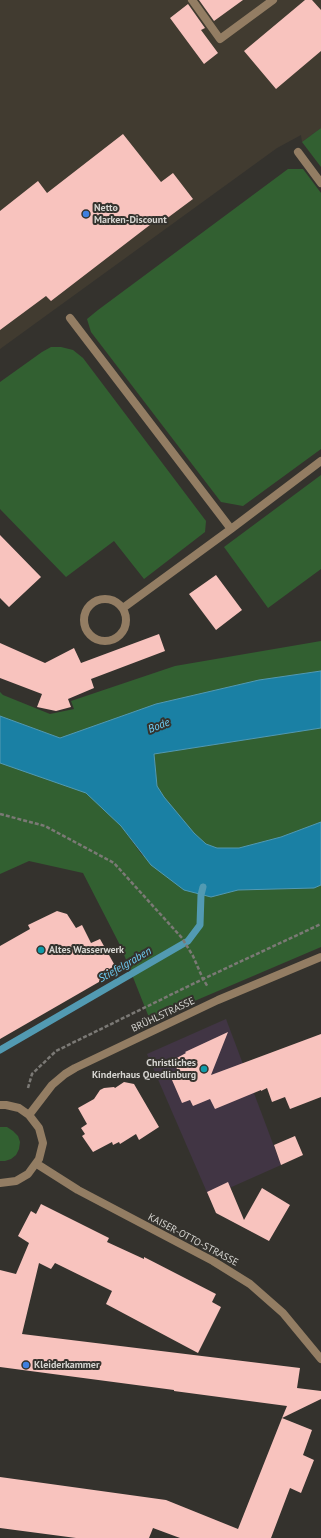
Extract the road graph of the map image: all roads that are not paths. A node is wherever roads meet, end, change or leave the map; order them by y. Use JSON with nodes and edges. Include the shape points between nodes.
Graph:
{"nodes":[{"id":1,"x":192,"y":0,"type":"edge"},
{"id":2,"x":273,"y":0,"type":"edge"},
{"id":3,"x":298,"y":152,"type":"dead end"},
{"id":4,"x":321,"y":183,"type":"edge"},
{"id":5,"x":70,"y":318,"type":"dead end"},
{"id":6,"x":321,"y":461,"type":"edge"},
{"id":7,"x":231,"y":529,"type":"junction"},
{"id":8,"x":123,"y":608,"type":"junction"},
{"id":9,"x":321,"y":957,"type":"edge"},
{"id":10,"x":0,"y":1105,"type":"edge"},
{"id":11,"x":29,"y":1115,"type":"junction"},
{"id":12,"x":37,"y":1164,"type":"junction"},
{"id":13,"x":0,"y":1183,"type":"edge"},
{"id":14,"x":321,"y":1359,"type":"edge"}],
"edges":[{"from":1,"to":2,"type":"street","via":[[220,39]]},
{"from":3,"to":4,"type":"street"},
{"from":5,"to":7,"type":"street"},
{"from":6,"to":7,"type":"street"},
{"from":7,"to":8,"type":"street"},
{"from":8,"to":8,"type":"street","via":[[127,621],[125,628],[115,639],[102,641],[90,635],[85,629],[86,608],[98,599],[112,599]]},
{"from":9,"to":11,"type":"street","name":"BRÜHLSTRASSE","via":[[218,1000],[75,1068],[52,1085]]},
{"from":10,"to":11,"type":"street","via":[[19,1108]]},
{"from":11,"to":12,"type":"street","via":[[39,1128],[42,1138],[41,1154]]},
{"from":12,"to":13,"type":"street","via":[[22,1178]]},
{"from":12,"to":14,"type":"street","name":"KAISER-OTTO-STRASSE","via":[[71,1187],[213,1261],[250,1284],[283,1313]]}]}
